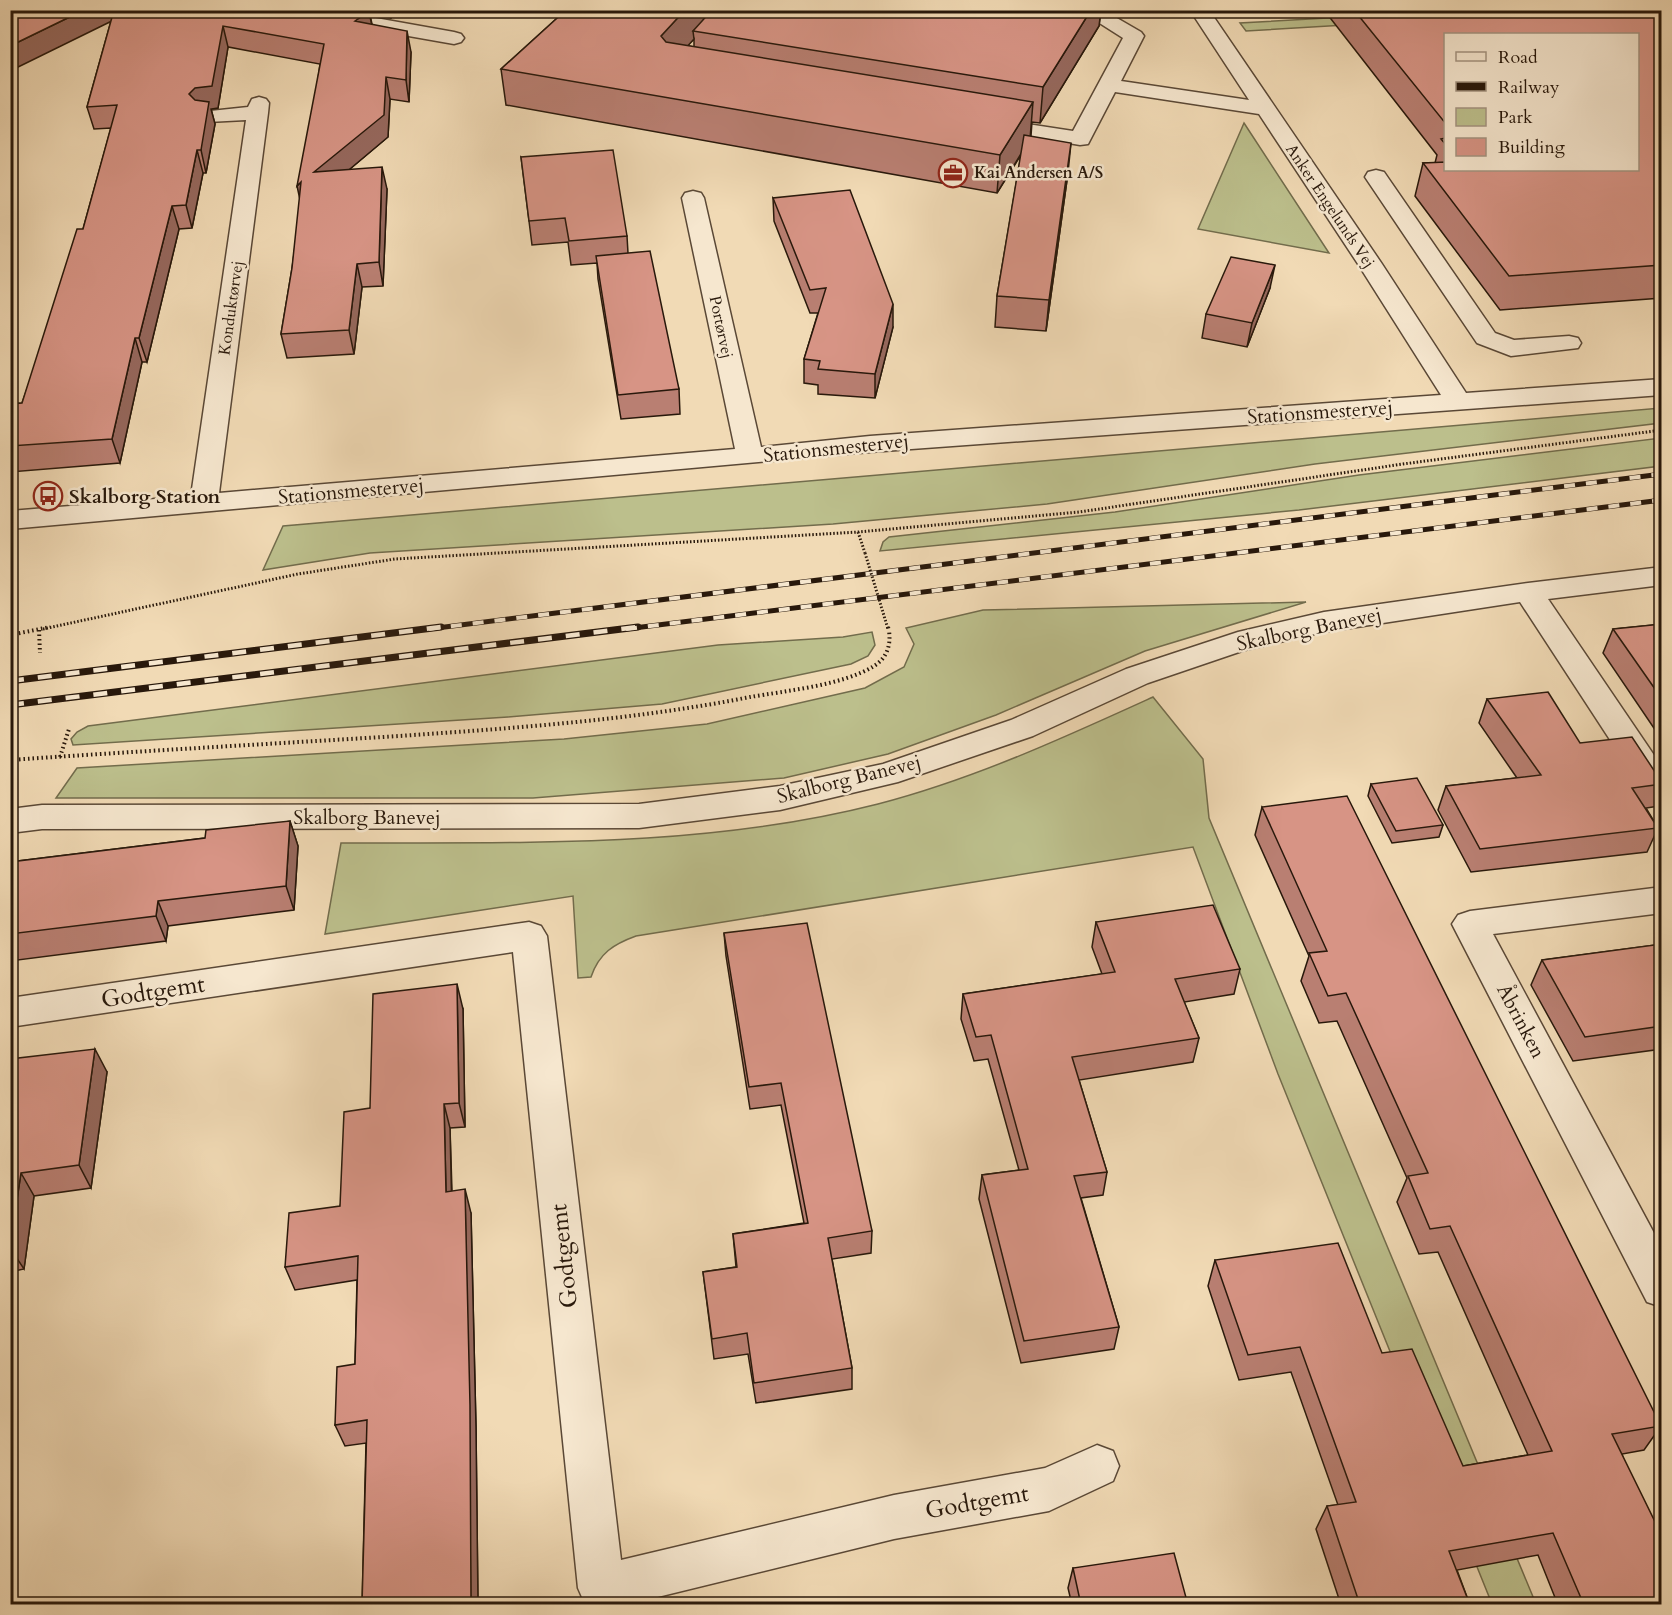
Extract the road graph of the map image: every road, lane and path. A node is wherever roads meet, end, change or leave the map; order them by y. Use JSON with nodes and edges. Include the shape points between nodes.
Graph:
{"nodes":[{"id":1,"x":295,"y":10,"type":"edge"},
{"id":2,"x":1088,"y":10,"type":"edge"},
{"id":3,"x":1199,"y":10,"type":"edge"},
{"id":4,"x":454,"y":38,"type":"dead end"},
{"id":5,"x":1110,"y":84,"type":"junction"},
{"id":6,"x":1265,"y":109,"type":"junction"},
{"id":7,"x":208,"y":116,"type":"edge"},
{"id":8,"x":964,"y":120,"type":"edge"},
{"id":9,"x":1376,"y":177,"type":"dead end"},
{"id":10,"x":693,"y":198,"type":"dead end"},
{"id":11,"x":1569,"y":343,"type":"dead end"},
{"id":12,"x":1662,"y":387,"type":"edge"},
{"id":13,"x":1459,"y":403,"type":"junction"},
{"id":14,"x":1662,"y":430,"type":"edge"},
{"id":15,"x":750,"y":456,"type":"junction"},
{"id":16,"x":204,"y":503,"type":"junction"},
{"id":17,"x":10,"y":520,"type":"edge"},
{"id":18,"x":858,"y":532,"type":"junction"},
{"id":19,"x":1662,"y":576,"type":"edge"},
{"id":20,"x":1528,"y":592,"type":"junction"},
{"id":21,"x":39,"y":630,"type":"junction"},
{"id":22,"x":889,"y":630,"type":"joint"},
{"id":23,"x":10,"y":635,"type":"edge"},
{"id":24,"x":40,"y":653,"type":"dead end"},
{"id":25,"x":69,"y":729,"type":"dead end"},
{"id":26,"x":60,"y":757,"type":"junction"},
{"id":27,"x":10,"y":760,"type":"edge"},
{"id":28,"x":1662,"y":793,"type":"edge"},
{"id":29,"x":10,"y":821,"type":"edge"},
{"id":30,"x":1662,"y":900,"type":"edge"},
{"id":31,"x":10,"y":1013,"type":"edge"},
{"id":32,"x":1662,"y":1289,"type":"edge"},
{"id":33,"x":1097,"y":1467,"type":"dead end"}],
"edges":[{"from":1,"to":4,"type":"street"},
{"from":2,"to":5,"type":"street","via":[[1134,36]]},
{"from":3,"to":6,"type":"street","name":"Anker Engelunds Vej"},
{"from":5,"to":6,"type":"street"},
{"from":5,"to":8,"type":"street","via":[[1080,139]]},
{"from":6,"to":13,"type":"street","name":"Anker Engelunds Vej"},
{"from":7,"to":16,"type":"street","name":"Konduktørvej","via":[[259,108]]},
{"from":9,"to":11,"type":"street","via":[[1486,338],[1511,348]]},
{"from":10,"to":15,"type":"street","name":"Portørvej"},
{"from":12,"to":13,"type":"street","name":"Stationsmestervej"},
{"from":13,"to":15,"type":"street","name":"Stationsmestervej","via":[[1027,431]]},
{"from":14,"to":18,"type":"path","via":[[1079,512]]},
{"from":15,"to":16,"type":"street","name":"Stationsmestervej"},
{"from":16,"to":17,"type":"street","name":"Stationsmestervej"},
{"from":18,"to":21,"type":"path","via":[[395,559],[294,574]]},
{"from":18,"to":22,"type":"path","bridge":true},
{"from":19,"to":20,"type":"street","name":"Skalborg Banevej"},
{"from":20,"to":28,"type":"street"},
{"from":20,"to":29,"type":"street","name":"Skalborg Banevej","via":[[1323,622],[1238,642],[1137,676],[1011,732],[887,774],[780,798],[639,816],[42,817]]},
{"from":21,"to":23,"type":"path"},
{"from":21,"to":24,"type":"path"},
{"from":22,"to":26,"type":"path","via":[[889,651],[868,670],[669,713]]},
{"from":25,"to":26,"type":"path"},
{"from":26,"to":27,"type":"path"},
{"from":30,"to":32,"type":"street","name":"Åbrinken","via":[[1470,924]]},
{"from":31,"to":33,"type":"street","name":"Godtgemt","via":[[529,936],[601,1588],[894,1517],[1049,1489]]}]}
